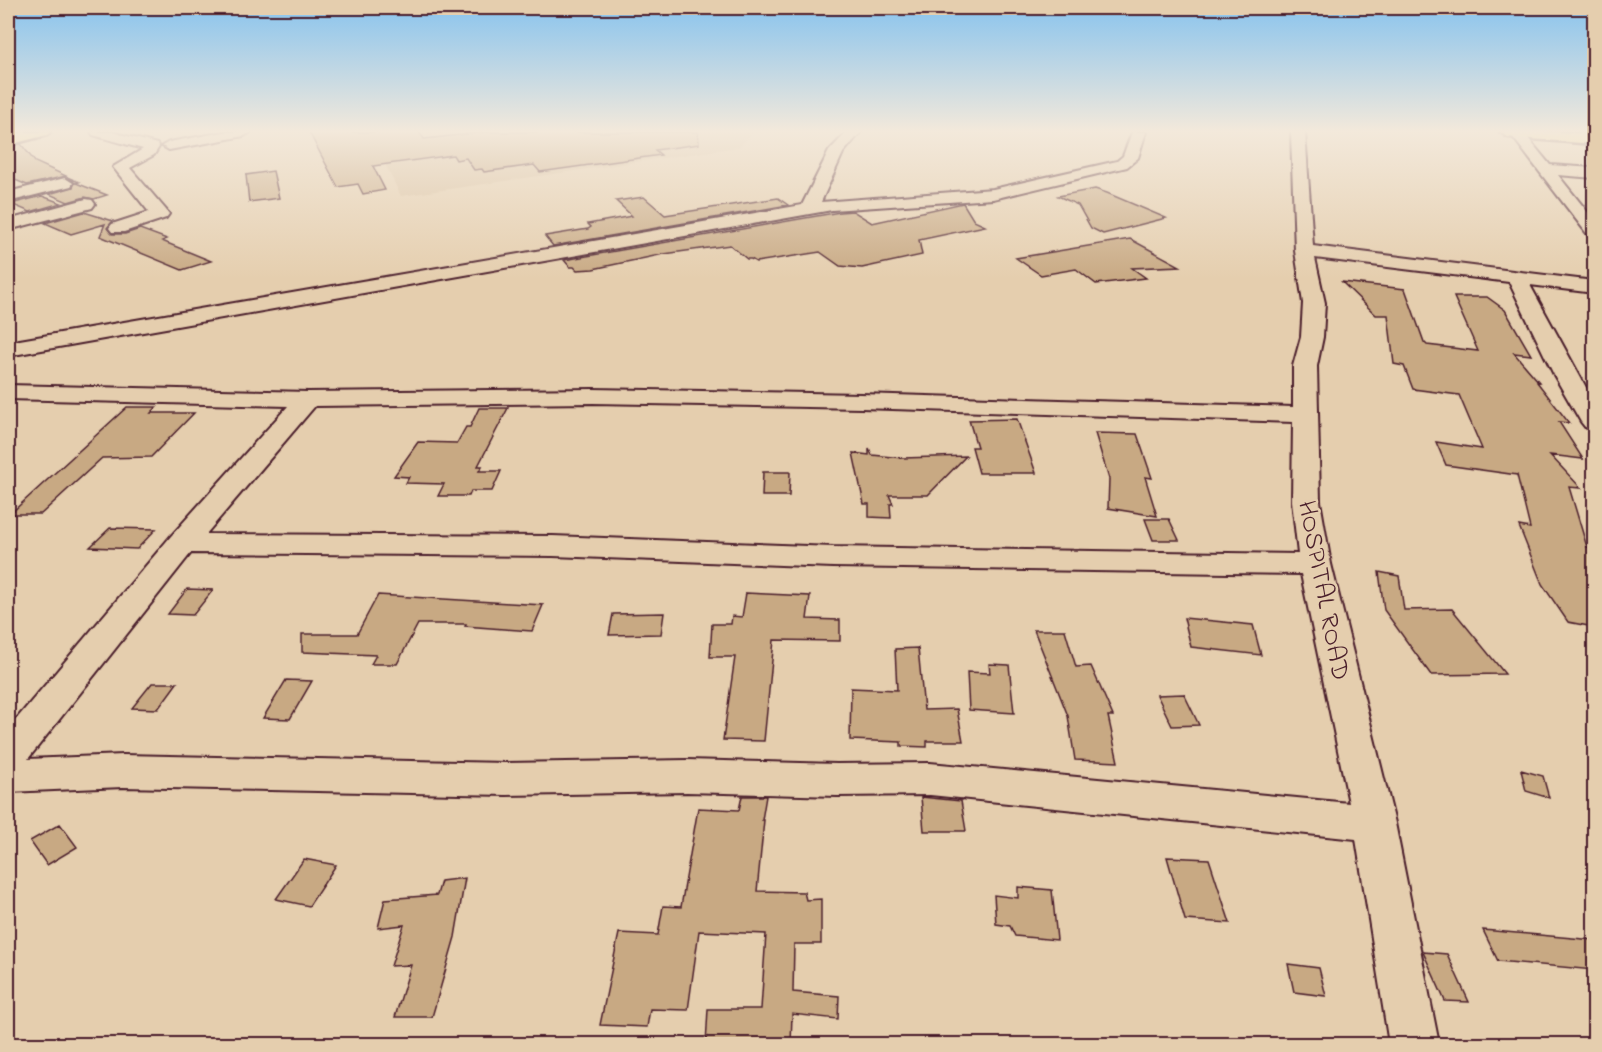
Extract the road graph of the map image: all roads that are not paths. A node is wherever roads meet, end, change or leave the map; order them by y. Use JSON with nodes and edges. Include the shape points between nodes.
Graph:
{"nodes":[{"id":1,"x":133,"y":181,"type":"edge"},
{"id":2,"x":822,"y":181,"type":"edge"},
{"id":3,"x":1052,"y":181,"type":"edge"},
{"id":4,"x":1300,"y":181,"type":"edge"},
{"id":5,"x":1556,"y":181,"type":"edge"},
{"id":6,"x":65,"y":183,"type":"dead end"},
{"id":7,"x":8,"y":197,"type":"edge"},
{"id":8,"x":86,"y":204,"type":"dead end"},
{"id":9,"x":809,"y":209,"type":"junction"},
{"id":10,"x":1591,"y":221,"type":"edge"},
{"id":11,"x":8,"y":225,"type":"edge"},
{"id":12,"x":118,"y":228,"type":"dead end"},
{"id":13,"x":1304,"y":251,"type":"junction"},
{"id":14,"x":1516,"y":277,"type":"junction"},
{"id":15,"x":1594,"y":287,"type":"edge"},
{"id":16,"x":8,"y":349,"type":"edge"},
{"id":17,"x":1566,"y":375,"type":"junction"},
{"id":18,"x":1594,"y":379,"type":"edge"},
{"id":19,"x":8,"y":392,"type":"edge"},
{"id":20,"x":308,"y":399,"type":"junction"},
{"id":21,"x":1306,"y":415,"type":"junction"},
{"id":22,"x":1594,"y":422,"type":"edge"},
{"id":23,"x":182,"y":543,"type":"junction"},
{"id":24,"x":1315,"y":564,"type":"junction"},
{"id":25,"x":8,"y":756,"type":"edge"},
{"id":26,"x":8,"y":776,"type":"edge"},
{"id":27,"x":1374,"y":823,"type":"junction"},
{"id":28,"x":1414,"y":1044,"type":"edge"}],
"edges":[{"from":1,"to":12,"type":"street","via":[[160,214]]},
{"from":2,"to":9,"type":"street"},
{"from":3,"to":9,"type":"street","via":[[993,194],[865,201]]},
{"from":4,"to":13,"type":"street","name":"HOSPITAL ROAD"},
{"from":5,"to":10,"type":"street"},
{"from":6,"to":7,"type":"street"},
{"from":8,"to":11,"type":"street"},
{"from":9,"to":16,"type":"street"},
{"from":13,"to":14,"type":"street"},
{"from":13,"to":21,"type":"street","name":"HOSPITAL ROAD","via":[[1314,303],[1305,366]]},
{"from":14,"to":15,"type":"street"},
{"from":14,"to":17,"type":"street"},
{"from":17,"to":18,"type":"street"},
{"from":17,"to":22,"type":"street"},
{"from":19,"to":20,"type":"street"},
{"from":20,"to":21,"type":"street","via":[[593,396],[849,400]]},
{"from":20,"to":23,"type":"street"},
{"from":21,"to":24,"type":"street","name":"HOSPITAL ROAD","via":[[1306,501]]},
{"from":23,"to":24,"type":"street","via":[[553,546],[844,558]]},
{"from":23,"to":25,"type":"street"},
{"from":24,"to":27,"type":"street","name":"HOSPITAL ROAD"},
{"from":26,"to":27,"type":"street","via":[[123,771],[506,779],[930,779]]},
{"from":27,"to":28,"type":"street","name":"HOSPITAL ROAD"}]}
